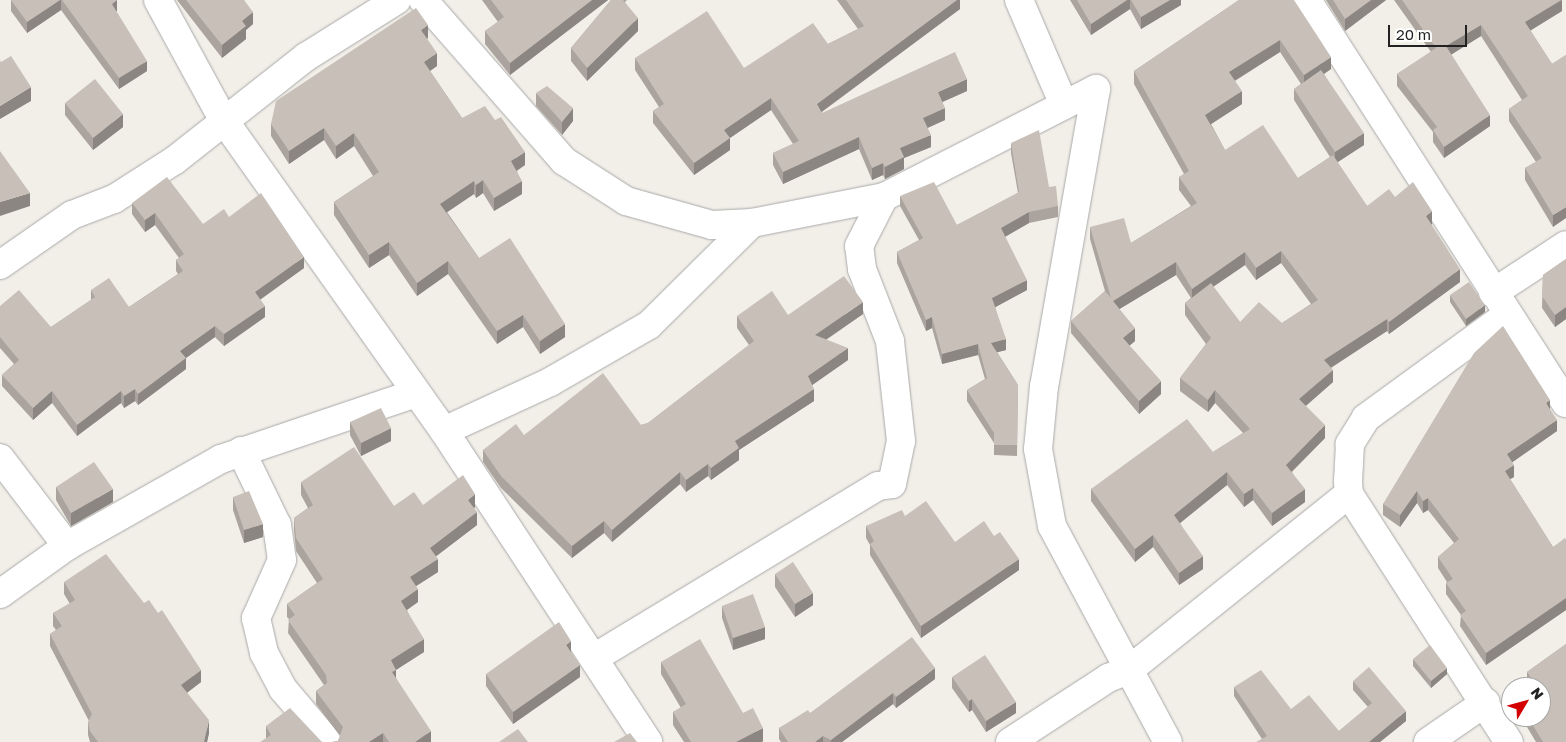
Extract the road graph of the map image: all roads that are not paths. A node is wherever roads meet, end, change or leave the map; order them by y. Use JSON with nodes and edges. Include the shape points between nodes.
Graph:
{"nodes":[{"id":1,"x":158,"y":0,"type":"edge"},
{"id":2,"x":397,"y":0,"type":"edge"},
{"id":3,"x":423,"y":0,"type":"edge"},
{"id":4,"x":1019,"y":0,"type":"edge"},
{"id":5,"x":1307,"y":0,"type":"edge"},
{"id":6,"x":1064,"y":105,"type":"junction"},
{"id":7,"x":223,"y":119,"type":"junction"},
{"id":8,"x":884,"y":197,"type":"junction"},
{"id":9,"x":752,"y":223,"type":"junction"},
{"id":10,"x":1566,"y":245,"type":"edge"},
{"id":11,"x":0,"y":265,"type":"edge"},
{"id":12,"x":1500,"y":304,"type":"junction"},
{"id":13,"x":413,"y":394,"type":"junction"},
{"id":14,"x":1566,"y":404,"type":"edge"},
{"id":15,"x":444,"y":431,"type":"junction"},
{"id":16,"x":241,"y":451,"type":"junction"},
{"id":17,"x":0,"y":458,"type":"edge"},
{"id":18,"x":1349,"y":494,"type":"junction"},
{"id":19,"x":67,"y":546,"type":"junction"},
{"id":20,"x":0,"y":594,"type":"edge"},
{"id":21,"x":594,"y":658,"type":"junction"},
{"id":22,"x":1118,"y":674,"type":"junction"},
{"id":23,"x":1486,"y":702,"type":"junction"},
{"id":24,"x":328,"y":742,"type":"edge"},
{"id":25,"x":648,"y":742,"type":"edge"},
{"id":26,"x":1010,"y":742,"type":"edge"},
{"id":27,"x":1168,"y":742,"type":"edge"},
{"id":28,"x":1428,"y":742,"type":"edge"},
{"id":29,"x":1509,"y":742,"type":"edge"}],
"edges":[{"from":1,"to":7,"type":"street"},
{"from":2,"to":7,"type":"street","via":[[306,57]]},
{"from":3,"to":9,"type":"street","via":[[564,161],[626,202],[712,225]]},
{"from":4,"to":6,"type":"street"},
{"from":5,"to":12,"type":"street"},
{"from":6,"to":8,"type":"street"},
{"from":6,"to":22,"type":"street","via":[[1096,89],[1044,386],[1038,449],[1042,486],[1052,526]]},
{"from":7,"to":11,"type":"street","via":[[175,160],[114,199],[72,215]]},
{"from":7,"to":13,"type":"street"},
{"from":8,"to":9,"type":"street"},
{"from":8,"to":21,"type":"street","via":[[859,246],[862,269],[890,340],[901,441],[892,484],[878,486]]},
{"from":9,"to":15,"type":"street","via":[[649,325],[550,382]]},
{"from":10,"to":12,"type":"street"},
{"from":12,"to":14,"type":"street"},
{"from":12,"to":18,"type":"street","via":[[1366,418],[1350,444]]},
{"from":13,"to":15,"type":"street"},
{"from":13,"to":16,"type":"street"},
{"from":15,"to":21,"type":"street"},
{"from":16,"to":19,"type":"street","via":[[157,492]]},
{"from":16,"to":24,"type":"street","via":[[277,525],[282,560],[256,618],[264,653],[283,689]]},
{"from":17,"to":19,"type":"street"},
{"from":18,"to":22,"type":"street"},
{"from":18,"to":23,"type":"street"},
{"from":19,"to":20,"type":"street"},
{"from":21,"to":25,"type":"street"},
{"from":22,"to":26,"type":"street"},
{"from":22,"to":27,"type":"street"},
{"from":23,"to":28,"type":"street"},
{"from":23,"to":29,"type":"street"}]}
